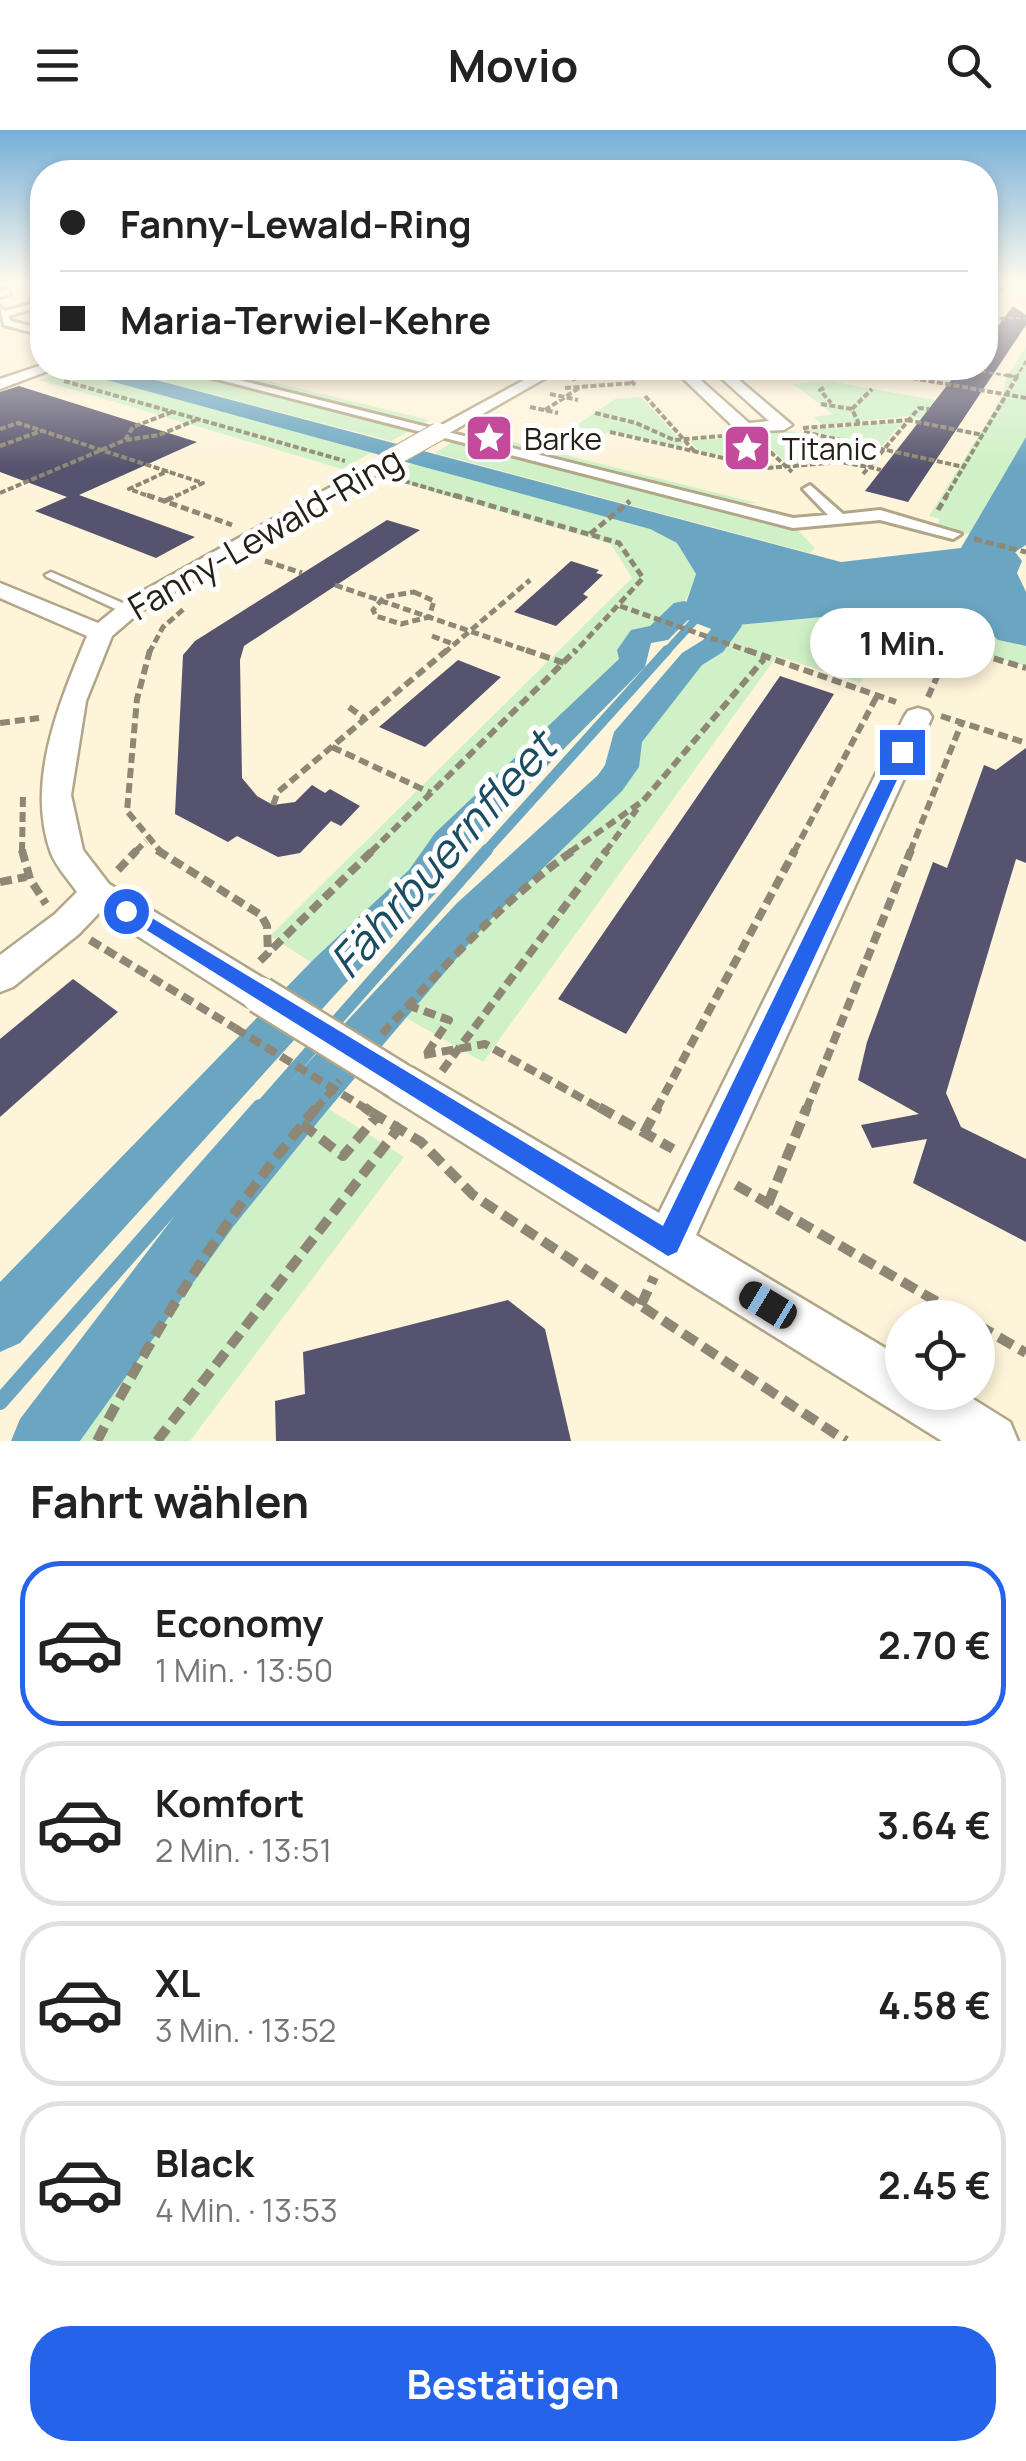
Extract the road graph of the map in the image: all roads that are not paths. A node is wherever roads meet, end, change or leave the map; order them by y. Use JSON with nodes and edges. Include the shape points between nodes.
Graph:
{"nodes":[{"id":1,"x":30,"y":374,"type":"edge"},
{"id":2,"x":233,"y":380,"type":"edge"},
{"id":3,"x":534,"y":380,"type":"edge"},
{"id":4,"x":693,"y":380,"type":"edge"},
{"id":5,"x":731,"y":380,"type":"edge"},
{"id":6,"x":0,"y":384,"type":"edge"},
{"id":7,"x":438,"y":432,"type":"junction"},
{"id":8,"x":810,"y":489,"type":"dead end"},
{"id":9,"x":840,"y":519,"type":"junction"},
{"id":10,"x":953,"y":534,"type":"road end"},
{"id":11,"x":51,"y":576,"type":"dead end"},
{"id":12,"x":0,"y":590,"type":"edge"},
{"id":13,"x":128,"y":610,"type":"junction"},
{"id":14,"x":101,"y":632,"type":"junction"},
{"id":15,"x":920,"y":713,"type":"road end"},
{"id":16,"x":98,"y":893,"type":"junction"},
{"id":17,"x":0,"y":976,"type":"edge"},
{"id":18,"x":668,"y":1244,"type":"junction"},
{"id":19,"x":885,"y":1377,"type":"edge"},
{"id":20,"x":941,"y":1410,"type":"edge"},
{"id":21,"x":991,"y":1441,"type":"edge"}],
"edges":[{"from":1,"to":6,"type":"street"},
{"from":2,"to":7,"type":"street"},
{"from":3,"to":7,"type":"street","name":"Fanny-Lewald-Ring"},
{"from":4,"to":5,"type":"street","via":[[745,428],[784,424]]},
{"from":7,"to":9,"type":"street","via":[[793,523]]},
{"from":7,"to":13,"type":"street","name":"Fanny-Lewald-Ring","bridge":true},
{"from":8,"to":9,"type":"street"},
{"from":9,"to":10,"type":"street","via":[[880,515]]},
{"from":11,"to":13,"type":"lane"},
{"from":12,"to":14,"type":"street"},
{"from":13,"to":14,"type":"street","name":"Fanny-Lewald-Ring"},
{"from":14,"to":16,"type":"street","name":"Fanny-Lewald-Ring","via":[[73,702],[56,796],[67,853]]},
{"from":15,"to":18,"type":"street"},
{"from":16,"to":17,"type":"street"},
{"from":16,"to":18,"type":"street","name":"Fanny-Lewald-Ring","bridge":true,"via":[[256,981],[388,1083]]},
{"from":18,"to":19,"type":"street","name":"Fanny-Lewald-Ring"},
{"from":20,"to":21,"type":"street"}]}
